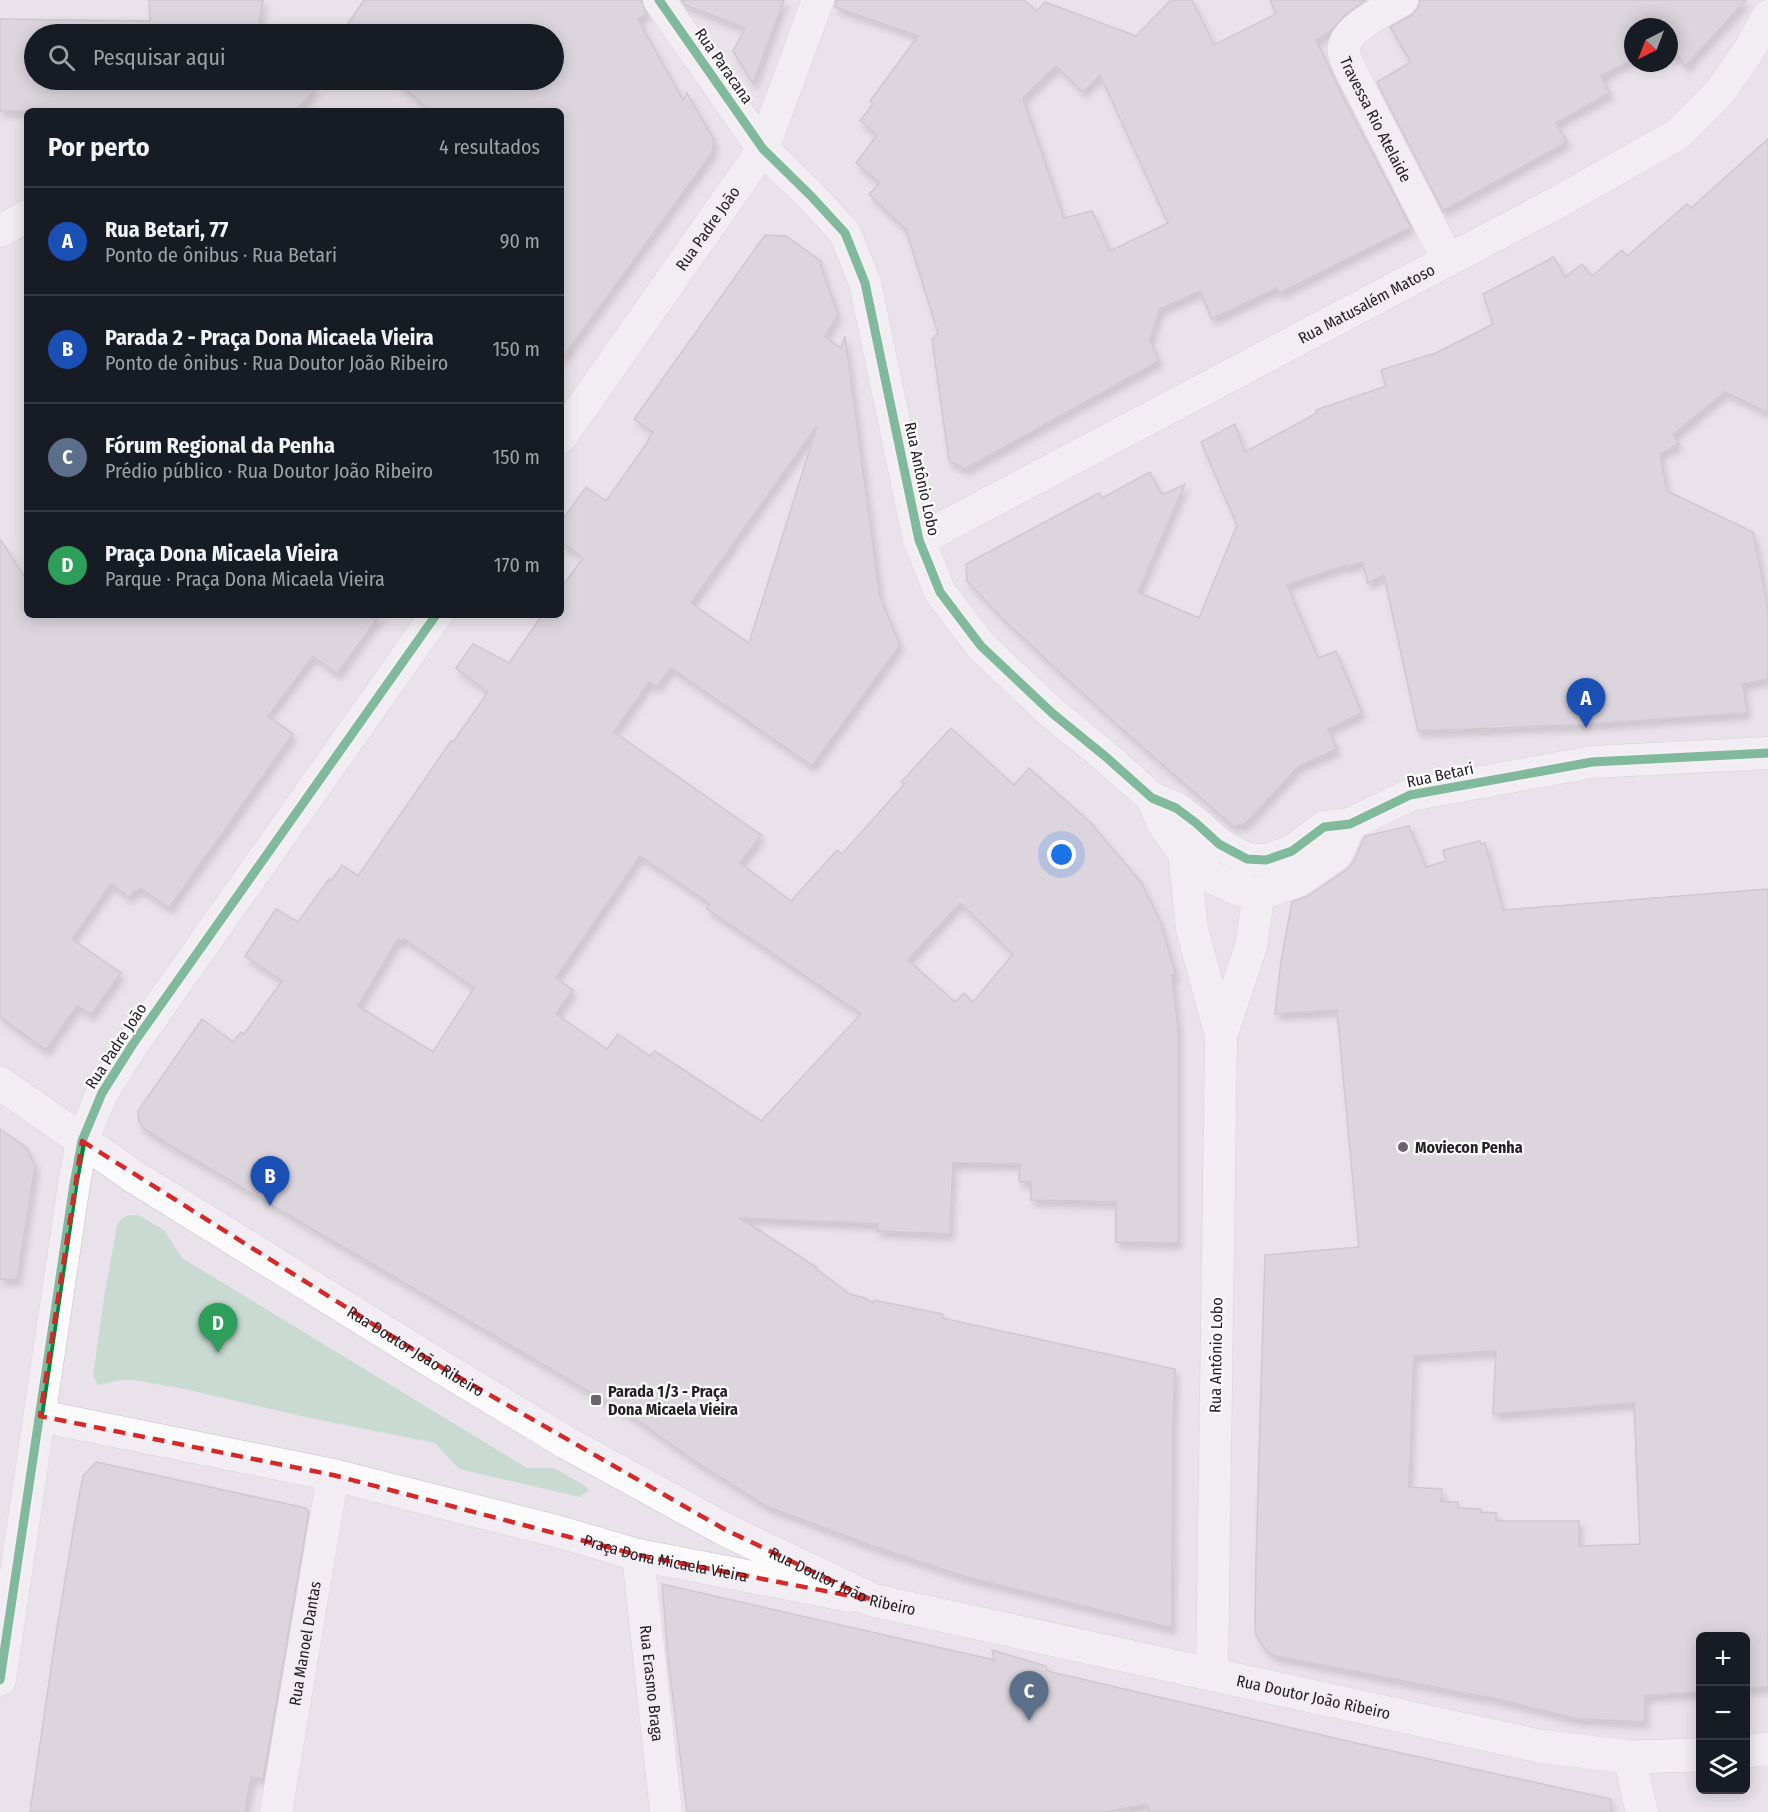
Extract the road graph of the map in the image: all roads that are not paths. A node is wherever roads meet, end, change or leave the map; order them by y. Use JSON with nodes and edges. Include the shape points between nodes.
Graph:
{"nodes":[{"id":1,"x":659,"y":0,"type":"edge"},
{"id":2,"x":818,"y":0,"type":"edge"},
{"id":3,"x":1402,"y":0,"type":"edge"},
{"id":4,"x":1768,"y":16,"type":"edge"},
{"id":5,"x":763,"y":149,"type":"junction"},
{"id":6,"x":24,"y":218,"type":"edge"},
{"id":7,"x":0,"y":231,"type":"edge"},
{"id":8,"x":1448,"y":260,"type":"junction"},
{"id":9,"x":564,"y":433,"type":"edge"},
{"id":10,"x":919,"y":540,"type":"junction"},
{"id":11,"x":434,"y":618,"type":"edge"},
{"id":12,"x":1768,"y":753,"type":"edge"},
{"id":13,"x":1152,"y":798,"type":"junction"},
{"id":14,"x":1350,"y":824,"type":"junction"},
{"id":15,"x":1184,"y":853,"type":"junction"},
{"id":16,"x":1259,"y":892,"type":"junction"},
{"id":17,"x":1221,"y":1036,"type":"junction"},
{"id":18,"x":0,"y":1083,"type":"edge"},
{"id":19,"x":82,"y":1141,"type":"junction"},
{"id":20,"x":40,"y":1416,"type":"junction"},
{"id":21,"x":333,"y":1475,"type":"junction"},
{"id":22,"x":638,"y":1555,"type":"junction"},
{"id":23,"x":872,"y":1600,"type":"junction"},
{"id":24,"x":1212,"y":1674,"type":"junction"},
{"id":25,"x":0,"y":1680,"type":"edge"},
{"id":26,"x":1768,"y":1749,"type":"edge"},
{"id":27,"x":1750,"y":1751,"type":"edge"},
{"id":28,"x":1696,"y":1755,"type":"edge"},
{"id":29,"x":1629,"y":1757,"type":"junction"},
{"id":30,"x":276,"y":1812,"type":"edge"},
{"id":31,"x":666,"y":1812,"type":"edge"},
{"id":32,"x":1642,"y":1812,"type":"edge"}],
"edges":[{"from":1,"to":5,"type":"street","name":"Rua Paracana"},
{"from":2,"to":5,"type":"street","name":"Rua Padre João"},
{"from":3,"to":8,"type":"street","name":"Travessa Rio Atelaide","via":[[1351,33],[1343,52]]},
{"from":4,"to":8,"type":"street","name":"Rua Matusalém Matoso","via":[[1719,93],[1678,134]]},
{"from":5,"to":9,"type":"street","name":"Rua Padre João"},
{"from":5,"to":10,"type":"street","name":"Rua Antônio Lobo","via":[[845,233],[865,283]]},
{"from":6,"to":7,"type":"street"},
{"from":8,"to":10,"type":"street","name":"Rua Matusalém Matoso"},
{"from":10,"to":13,"type":"street","name":"Rua Antônio Lobo","via":[[940,592],[981,646]]},
{"from":11,"to":19,"type":"street","name":"Rua Padre João","via":[[133,1044],[102,1093]]},
{"from":12,"to":14,"type":"street","name":"Rua Betari","via":[[1592,762],[1410,795]]},
{"from":13,"to":14,"type":"street","name":"Rua Betari","via":[[1176,808],[1219,844],[1247,859],[1266,860],[1292,851],[1324,827]]},
{"from":13,"to":15,"type":"street","via":[[1163,825]]},
{"from":14,"to":16,"type":"street","via":[[1338,854],[1298,881]]},
{"from":15,"to":16,"type":"street","via":[[1212,877],[1239,891]]},
{"from":15,"to":17,"type":"street","name":"Rua Antônio Lobo","via":[[1192,928]]},
{"from":16,"to":17,"type":"street","name":"Rua Antônio Lobo","via":[[1251,946]]},
{"from":17,"to":24,"type":"street","name":"Rua Antônio Lobo"},
{"from":18,"to":19,"type":"main road","name":"Rua Doutor João Ribeiro"},
{"from":19,"to":20,"type":"street","name":"Rua Padre João"},
{"from":19,"to":23,"type":"main road","name":"Rua Doutor João Ribeiro","via":[[567,1443],[724,1529]]},
{"from":20,"to":21,"type":"street","name":"Praça Dona Micaela Vieira"},
{"from":20,"to":25,"type":"street","name":"Rua Padre João"},
{"from":21,"to":22,"type":"street","name":"Praça Dona Micaela Vieira"},
{"from":21,"to":30,"type":"street","name":"Rua Manoel Dantas"},
{"from":22,"to":23,"type":"street","name":"Praça Dona Micaela Vieira"},
{"from":22,"to":31,"type":"street","name":"Rua Erasmo Braga"},
{"from":23,"to":24,"type":"main road","name":"Rua Doutor João Ribeiro"},
{"from":24,"to":29,"type":"main road","name":"Rua Doutor João Ribeiro","via":[[1539,1746]]},
{"from":26,"to":27,"type":"main road"},
{"from":28,"to":29,"type":"main road","name":"Rua Doutor João Ribeiro"},
{"from":29,"to":32,"type":"street"}]}
